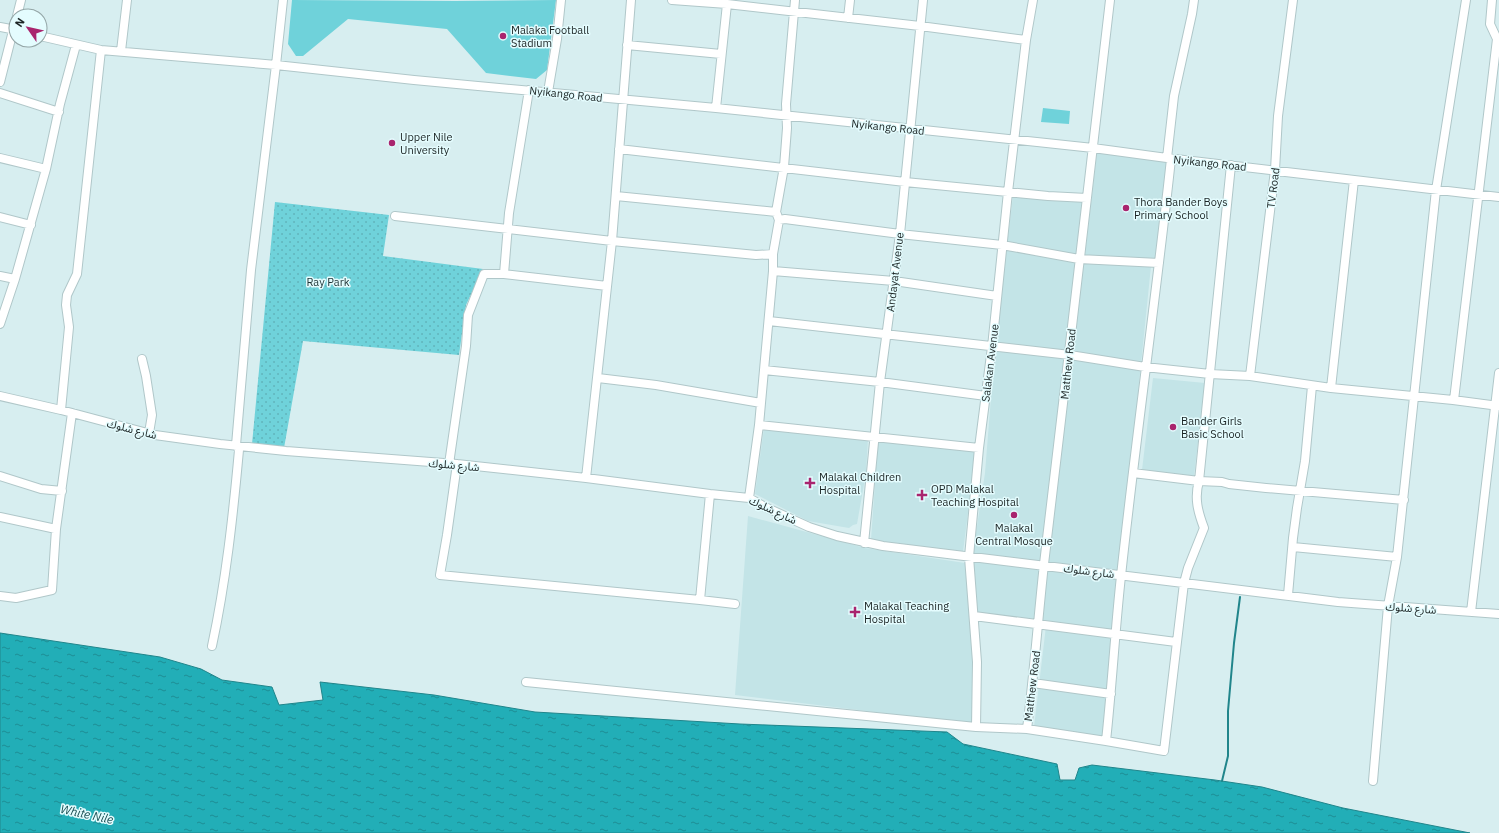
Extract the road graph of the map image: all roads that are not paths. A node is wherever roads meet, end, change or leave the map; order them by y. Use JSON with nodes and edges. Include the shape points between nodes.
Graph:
{"nodes":[{"id":1,"x":127,"y":0,"type":"edge"},
{"id":2,"x":282,"y":0,"type":"edge"},
{"id":3,"x":561,"y":0,"type":"edge"},
{"id":4,"x":630,"y":0,"type":"edge"},
{"id":5,"x":672,"y":0,"type":"edge"},
{"id":6,"x":796,"y":0,"type":"edge"},
{"id":7,"x":850,"y":0,"type":"edge"},
{"id":8,"x":923,"y":0,"type":"edge"},
{"id":9,"x":1033,"y":0,"type":"edge"},
{"id":10,"x":1110,"y":0,"type":"edge"},
{"id":11,"x":1194,"y":0,"type":"edge"},
{"id":12,"x":1293,"y":0,"type":"edge"},
{"id":13,"x":1466,"y":0,"type":"edge"},
{"id":14,"x":1492,"y":0,"type":"edge"},
{"id":15,"x":688,"y":1,"type":"edge"},
{"id":16,"x":738,"y":3,"type":"edge"},
{"id":17,"x":727,"y":4,"type":"junction"},
{"id":18,"x":794,"y":12,"type":"junction"},
{"id":19,"x":848,"y":18,"type":"junction"},
{"id":20,"x":920,"y":26,"type":"junction"},
{"id":21,"x":48,"y":38,"type":"edge"},
{"id":22,"x":1026,"y":40,"type":"junction"},
{"id":23,"x":76,"y":45,"type":"junction"},
{"id":24,"x":627,"y":45,"type":"junction"},
{"id":25,"x":10,"y":48,"type":"edge"},
{"id":26,"x":101,"y":50,"type":"junction"},
{"id":27,"x":121,"y":51,"type":"junction"},
{"id":28,"x":721,"y":54,"type":"junction"},
{"id":29,"x":276,"y":65,"type":"junction"},
{"id":30,"x":0,"y":82,"type":"edge"},
{"id":31,"x":529,"y":90,"type":"junction"},
{"id":32,"x":548,"y":92,"type":"junction"},
{"id":33,"x":0,"y":93,"type":"edge"},
{"id":34,"x":622,"y":99,"type":"junction"},
{"id":35,"x":716,"y":108,"type":"junction"},
{"id":36,"x":59,"y":112,"type":"junction"},
{"id":37,"x":786,"y":116,"type":"junction"},
{"id":38,"x":910,"y":129,"type":"junction"},
{"id":39,"x":1014,"y":139,"type":"junction"},
{"id":40,"x":1093,"y":148,"type":"junction"},
{"id":41,"x":618,"y":149,"type":"junction"},
{"id":42,"x":0,"y":158,"type":"edge"},
{"id":43,"x":1169,"y":158,"type":"junction"},
{"id":44,"x":1231,"y":165,"type":"junction"},
{"id":45,"x":784,"y":167,"type":"junction"},
{"id":46,"x":46,"y":169,"type":"junction"},
{"id":47,"x":1275,"y":170,"type":"junction"},
{"id":48,"x":1354,"y":180,"type":"junction"},
{"id":49,"x":905,"y":182,"type":"junction"},
{"id":50,"x":1436,"y":190,"type":"junction"},
{"id":51,"x":1008,"y":192,"type":"junction"},
{"id":52,"x":1477,"y":195,"type":"junction"},
{"id":53,"x":616,"y":196,"type":"junction"},
{"id":54,"x":1499,"y":197,"type":"edge"},
{"id":55,"x":1087,"y":198,"type":"junction"},
{"id":56,"x":776,"y":212,"type":"junction"},
{"id":57,"x":395,"y":216,"type":"dead end"},
{"id":58,"x":0,"y":217,"type":"edge"},
{"id":59,"x":779,"y":220,"type":"junction"},
{"id":60,"x":31,"y":225,"type":"junction"},
{"id":61,"x":507,"y":228,"type":"junction"},
{"id":62,"x":900,"y":234,"type":"junction"},
{"id":63,"x":612,"y":240,"type":"junction"},
{"id":64,"x":1002,"y":244,"type":"junction"},
{"id":65,"x":773,"y":254,"type":"junction"},
{"id":66,"x":1079,"y":259,"type":"junction"},
{"id":67,"x":1159,"y":264,"type":"junction"},
{"id":68,"x":773,"y":271,"type":"junction"},
{"id":69,"x":504,"y":274,"type":"junction"},
{"id":70,"x":0,"y":276,"type":"edge"},
{"id":71,"x":15,"y":279,"type":"junction"},
{"id":72,"x":894,"y":281,"type":"junction"},
{"id":73,"x":607,"y":286,"type":"junction"},
{"id":74,"x":997,"y":296,"type":"junction"},
{"id":75,"x":768,"y":321,"type":"junction"},
{"id":76,"x":0,"y":324,"type":"edge"},
{"id":77,"x":887,"y":334,"type":"junction"},
{"id":78,"x":992,"y":346,"type":"junction"},
{"id":79,"x":1070,"y":355,"type":"junction"},
{"id":80,"x":142,"y":359,"type":"dead end"},
{"id":81,"x":1145,"y":367,"type":"junction"},
{"id":82,"x":764,"y":370,"type":"junction"},
{"id":83,"x":1499,"y":373,"type":"edge"},
{"id":84,"x":1210,"y":374,"type":"junction"},
{"id":85,"x":1250,"y":376,"type":"junction"},
{"id":86,"x":598,"y":378,"type":"junction"},
{"id":87,"x":880,"y":382,"type":"junction"},
{"id":88,"x":1312,"y":386,"type":"junction"},
{"id":89,"x":1331,"y":388,"type":"junction"},
{"id":90,"x":0,"y":396,"type":"edge"},
{"id":91,"x":986,"y":396,"type":"junction"},
{"id":92,"x":1415,"y":396,"type":"junction"},
{"id":93,"x":1454,"y":400,"type":"junction"},
{"id":94,"x":761,"y":403,"type":"junction"},
{"id":95,"x":1497,"y":406,"type":"edge"},
{"id":96,"x":61,"y":410,"type":"junction"},
{"id":97,"x":72,"y":414,"type":"junction"},
{"id":98,"x":759,"y":425,"type":"junction"},
{"id":99,"x":149,"y":433,"type":"junction"},
{"id":100,"x":875,"y":437,"type":"junction"},
{"id":101,"x":236,"y":445,"type":"junction"},
{"id":102,"x":979,"y":448,"type":"junction"},
{"id":103,"x":453,"y":464,"type":"junction"},
{"id":104,"x":1133,"y":473,"type":"junction"},
{"id":105,"x":0,"y":476,"type":"edge"},
{"id":106,"x":586,"y":478,"type":"junction"},
{"id":107,"x":1199,"y":481,"type":"junction"},
{"id":108,"x":62,"y":491,"type":"junction"},
{"id":109,"x":1300,"y":491,"type":"junction"},
{"id":110,"x":710,"y":494,"type":"junction"},
{"id":111,"x":749,"y":498,"type":"junction"},
{"id":112,"x":1404,"y":500,"type":"junction"},
{"id":113,"x":0,"y":517,"type":"edge"},
{"id":114,"x":56,"y":530,"type":"junction"},
{"id":115,"x":864,"y":543,"type":"junction"},
{"id":116,"x":1293,"y":547,"type":"junction"},
{"id":117,"x":969,"y":557,"type":"junction"},
{"id":118,"x":1397,"y":557,"type":"junction"},
{"id":119,"x":1044,"y":566,"type":"junction"},
{"id":120,"x":1121,"y":575,"type":"junction"},
{"id":121,"x":1184,"y":583,"type":"junction"},
{"id":122,"x":1288,"y":595,"type":"junction"},
{"id":123,"x":0,"y":596,"type":"edge"},
{"id":124,"x":700,"y":600,"type":"junction"},
{"id":125,"x":735,"y":604,"type":"dead end"},
{"id":126,"x":1388,"y":606,"type":"junction"},
{"id":127,"x":1471,"y":612,"type":"junction"},
{"id":128,"x":1499,"y":614,"type":"edge"},
{"id":129,"x":974,"y":616,"type":"junction"},
{"id":130,"x":1038,"y":625,"type":"junction"},
{"id":131,"x":1115,"y":634,"type":"junction"},
{"id":132,"x":1176,"y":642,"type":"junction"},
{"id":133,"x":212,"y":646,"type":"dead end"},
{"id":134,"x":526,"y":682,"type":"dead end"},
{"id":135,"x":1033,"y":683,"type":"junction"},
{"id":136,"x":1111,"y":694,"type":"junction"},
{"id":137,"x":976,"y":727,"type":"junction"},
{"id":138,"x":1027,"y":729,"type":"junction"},
{"id":139,"x":1106,"y":741,"type":"junction"},
{"id":140,"x":1373,"y":781,"type":"dead end"}],
"edges":[{"from":1,"to":27,"type":"street"},
{"from":2,"to":29,"type":"street"},
{"from":3,"to":32,"type":"street","via":[[558,39]]},
{"from":4,"to":24,"type":"street"},
{"from":5,"to":15,"type":"street"},
{"from":6,"to":18,"type":"street"},
{"from":7,"to":19,"type":"street"},
{"from":8,"to":20,"type":"street","name":"Andayat Avenue"},
{"from":9,"to":22,"type":"street","name":"Salakan Avenue"},
{"from":10,"to":40,"type":"street","name":"Matthew Road"},
{"from":11,"to":43,"type":"street","via":[[1174,96]]},
{"from":12,"to":47,"type":"street","name":"TV Road","via":[[1278,116]]},
{"from":13,"to":50,"type":"street"},
{"from":14,"to":52,"type":"street","via":[[1490,24],[1497,39]]},
{"from":15,"to":17,"type":"street"},
{"from":16,"to":17,"type":"street"},
{"from":16,"to":18,"type":"street"},
{"from":17,"to":28,"type":"street"},
{"from":18,"to":19,"type":"street"},
{"from":18,"to":37,"type":"street"},
{"from":19,"to":20,"type":"street"},
{"from":20,"to":22,"type":"street"},
{"from":20,"to":38,"type":"street","name":"Andayat Avenue"},
{"from":21,"to":23,"type":"street","name":"Nyikango Road"},
{"from":22,"to":39,"type":"street","name":"Salakan Avenue"},
{"from":23,"to":26,"type":"street","name":"Nyikango Road"},
{"from":23,"to":36,"type":"street"},
{"from":24,"to":28,"type":"street"},
{"from":24,"to":34,"type":"street"},
{"from":25,"to":30,"type":"street"},
{"from":26,"to":27,"type":"street","name":"Nyikango Road"},
{"from":26,"to":96,"type":"street","via":[[77,274],[67,295],[69,327]]},
{"from":27,"to":29,"type":"street","name":"Nyikango Road"},
{"from":28,"to":35,"type":"street"},
{"from":29,"to":31,"type":"street","name":"Nyikango Road"},
{"from":29,"to":101,"type":"street","via":[[251,270]]},
{"from":31,"to":32,"type":"street","name":"Nyikango Road"},
{"from":31,"to":61,"type":"street"},
{"from":32,"to":34,"type":"street","name":"Nyikango Road"},
{"from":33,"to":36,"type":"street"},
{"from":34,"to":35,"type":"street","name":"Nyikango Road"},
{"from":34,"to":41,"type":"street"},
{"from":35,"to":37,"type":"street","name":"Nyikango Road"},
{"from":36,"to":46,"type":"street"},
{"from":37,"to":38,"type":"street","name":"Nyikango Road"},
{"from":37,"to":45,"type":"street"},
{"from":38,"to":39,"type":"street","name":"Nyikango Road"},
{"from":38,"to":49,"type":"street","name":"Andayat Avenue"},
{"from":39,"to":40,"type":"street","name":"Nyikango Road"},
{"from":39,"to":51,"type":"street","name":"Salakan Avenue"},
{"from":40,"to":43,"type":"street","name":"Nyikango Road"},
{"from":40,"to":55,"type":"street","name":"Matthew Road"},
{"from":41,"to":45,"type":"street"},
{"from":41,"to":53,"type":"street"},
{"from":42,"to":46,"type":"street"},
{"from":43,"to":44,"type":"street","name":"Nyikango Road"},
{"from":43,"to":67,"type":"street"},
{"from":44,"to":47,"type":"street","name":"Nyikango Road"},
{"from":44,"to":84,"type":"street"},
{"from":45,"to":49,"type":"street"},
{"from":45,"to":56,"type":"street"},
{"from":46,"to":60,"type":"street"},
{"from":47,"to":48,"type":"street","name":"Nyikango Road"},
{"from":47,"to":85,"type":"street","name":"TV Road"},
{"from":48,"to":50,"type":"street","name":"Nyikango Road"},
{"from":48,"to":89,"type":"street"},
{"from":49,"to":51,"type":"street"},
{"from":49,"to":62,"type":"street","name":"Andayat Avenue"},
{"from":50,"to":52,"type":"street","name":"Nyikango Road"},
{"from":50,"to":92,"type":"street"},
{"from":51,"to":55,"type":"street"},
{"from":51,"to":64,"type":"street","name":"Salakan Avenue"},
{"from":52,"to":54,"type":"street","name":"Nyikango Road"},
{"from":52,"to":93,"type":"street"},
{"from":53,"to":56,"type":"street"},
{"from":53,"to":63,"type":"street"},
{"from":55,"to":66,"type":"street","name":"Matthew Road"},
{"from":56,"to":59,"type":"street"},
{"from":57,"to":61,"type":"street"},
{"from":58,"to":60,"type":"street"},
{"from":59,"to":62,"type":"street"},
{"from":59,"to":65,"type":"street"},
{"from":60,"to":71,"type":"street"},
{"from":61,"to":63,"type":"street"},
{"from":61,"to":69,"type":"street"},
{"from":62,"to":64,"type":"street"},
{"from":62,"to":72,"type":"street","name":"Andayat Avenue"},
{"from":63,"to":65,"type":"street","via":[[756,255]]},
{"from":63,"to":73,"type":"street"},
{"from":64,"to":66,"type":"street"},
{"from":64,"to":74,"type":"street","name":"Salakan Avenue"},
{"from":65,"to":68,"type":"street"},
{"from":66,"to":67,"type":"street"},
{"from":66,"to":79,"type":"street","name":"Matthew Road"},
{"from":67,"to":81,"type":"street"},
{"from":68,"to":72,"type":"street"},
{"from":68,"to":75,"type":"street"},
{"from":69,"to":73,"type":"street"},
{"from":69,"to":103,"type":"street","via":[[484,274],[468,315]]},
{"from":70,"to":71,"type":"street"},
{"from":71,"to":76,"type":"street"},
{"from":72,"to":74,"type":"street"},
{"from":72,"to":77,"type":"street","name":"Andayat Avenue"},
{"from":73,"to":86,"type":"street"},
{"from":74,"to":78,"type":"street","name":"Salakan Avenue"},
{"from":75,"to":77,"type":"street"},
{"from":75,"to":82,"type":"street"},
{"from":77,"to":78,"type":"street"},
{"from":77,"to":87,"type":"street","name":"Andayat Avenue"},
{"from":78,"to":79,"type":"street"},
{"from":78,"to":91,"type":"street","name":"Salakan Avenue"},
{"from":79,"to":81,"type":"street"},
{"from":79,"to":119,"type":"street","name":"Matthew Road"},
{"from":80,"to":99,"type":"street","via":[[152,415]]},
{"from":81,"to":84,"type":"street"},
{"from":81,"to":104,"type":"street"},
{"from":82,"to":87,"type":"street"},
{"from":82,"to":94,"type":"street"},
{"from":83,"to":95,"type":"street"},
{"from":84,"to":85,"type":"street"},
{"from":84,"to":107,"type":"street"},
{"from":85,"to":88,"type":"street"},
{"from":86,"to":94,"type":"street"},
{"from":86,"to":106,"type":"street"},
{"from":87,"to":91,"type":"street"},
{"from":87,"to":100,"type":"street","name":"Andayat Avenue"},
{"from":88,"to":89,"type":"street"},
{"from":88,"to":109,"type":"street"},
{"from":89,"to":92,"type":"street"},
{"from":90,"to":96,"type":"street","name":"شارع شلوك"},
{"from":91,"to":102,"type":"street","name":"Salakan Avenue"},
{"from":92,"to":93,"type":"street"},
{"from":92,"to":112,"type":"street"},
{"from":93,"to":95,"type":"street"},
{"from":94,"to":98,"type":"street"},
{"from":95,"to":127,"type":"street"},
{"from":96,"to":97,"type":"street","name":"شارع شلوك"},
{"from":97,"to":99,"type":"street","name":"شارع شلوك"},
{"from":97,"to":108,"type":"street"},
{"from":98,"to":100,"type":"street"},
{"from":98,"to":111,"type":"street"},
{"from":99,"to":101,"type":"street","name":"شارع شلوك"},
{"from":100,"to":102,"type":"street"},
{"from":100,"to":115,"type":"street","name":"Andayat Avenue"},
{"from":101,"to":103,"type":"street","name":"شارع شلوك"},
{"from":101,"to":133,"type":"street","via":[[239,450],[233,519],[221,604]]},
{"from":102,"to":117,"type":"street","name":"Salakan Avenue"},
{"from":103,"to":106,"type":"street","name":"شارع شلوك"},
{"from":103,"to":124,"type":"street","via":[[447,535],[440,575]]},
{"from":104,"to":107,"type":"street"},
{"from":104,"to":120,"type":"street"},
{"from":105,"to":108,"type":"street","via":[[40,489]]},
{"from":106,"to":110,"type":"street","name":"شارع شلوك"},
{"from":107,"to":109,"type":"street"},
{"from":107,"to":121,"type":"street","via":[[1196,491],[1197,508],[1204,528]]},
{"from":108,"to":114,"type":"street"},
{"from":109,"to":112,"type":"street"},
{"from":109,"to":116,"type":"street"},
{"from":110,"to":111,"type":"street","name":"شارع شلوك"},
{"from":110,"to":124,"type":"street"},
{"from":111,"to":115,"type":"street","name":"شارع شلوك","via":[[809,527]]},
{"from":112,"to":118,"type":"street"},
{"from":113,"to":114,"type":"street"},
{"from":114,"to":123,"type":"street","via":[[52,590],[16,598]]},
{"from":115,"to":117,"type":"street","name":"شارع شلوك"},
{"from":116,"to":118,"type":"street"},
{"from":116,"to":122,"type":"street"},
{"from":117,"to":119,"type":"street","name":"شارع شلوك"},
{"from":117,"to":129,"type":"street","name":"Salakan Avenue"},
{"from":118,"to":126,"type":"street"},
{"from":119,"to":120,"type":"street","name":"شارع شلوك"},
{"from":119,"to":130,"type":"street","name":"Matthew Road"},
{"from":120,"to":121,"type":"street","name":"شارع شلوك"},
{"from":120,"to":131,"type":"street"},
{"from":121,"to":122,"type":"street","name":"شارع شلوك"},
{"from":121,"to":132,"type":"street"},
{"from":122,"to":126,"type":"street","name":"شارع شلوك"},
{"from":124,"to":125,"type":"street"},
{"from":126,"to":127,"type":"street","name":"شارع شلوك"},
{"from":126,"to":140,"type":"street"},
{"from":127,"to":128,"type":"street","name":"شارع شلوك"},
{"from":129,"to":130,"type":"street"},
{"from":129,"to":137,"type":"street","name":"Salakan Avenue","via":[[977,662]]},
{"from":130,"to":131,"type":"street"},
{"from":130,"to":135,"type":"street","name":"Matthew Road"},
{"from":131,"to":132,"type":"street"},
{"from":131,"to":136,"type":"street"},
{"from":132,"to":139,"type":"street","via":[[1164,751]]},
{"from":134,"to":137,"type":"street"},
{"from":135,"to":136,"type":"street"},
{"from":135,"to":138,"type":"street","name":"Matthew Road"},
{"from":136,"to":139,"type":"street"},
{"from":137,"to":138,"type":"street"},
{"from":138,"to":139,"type":"street"}]}
